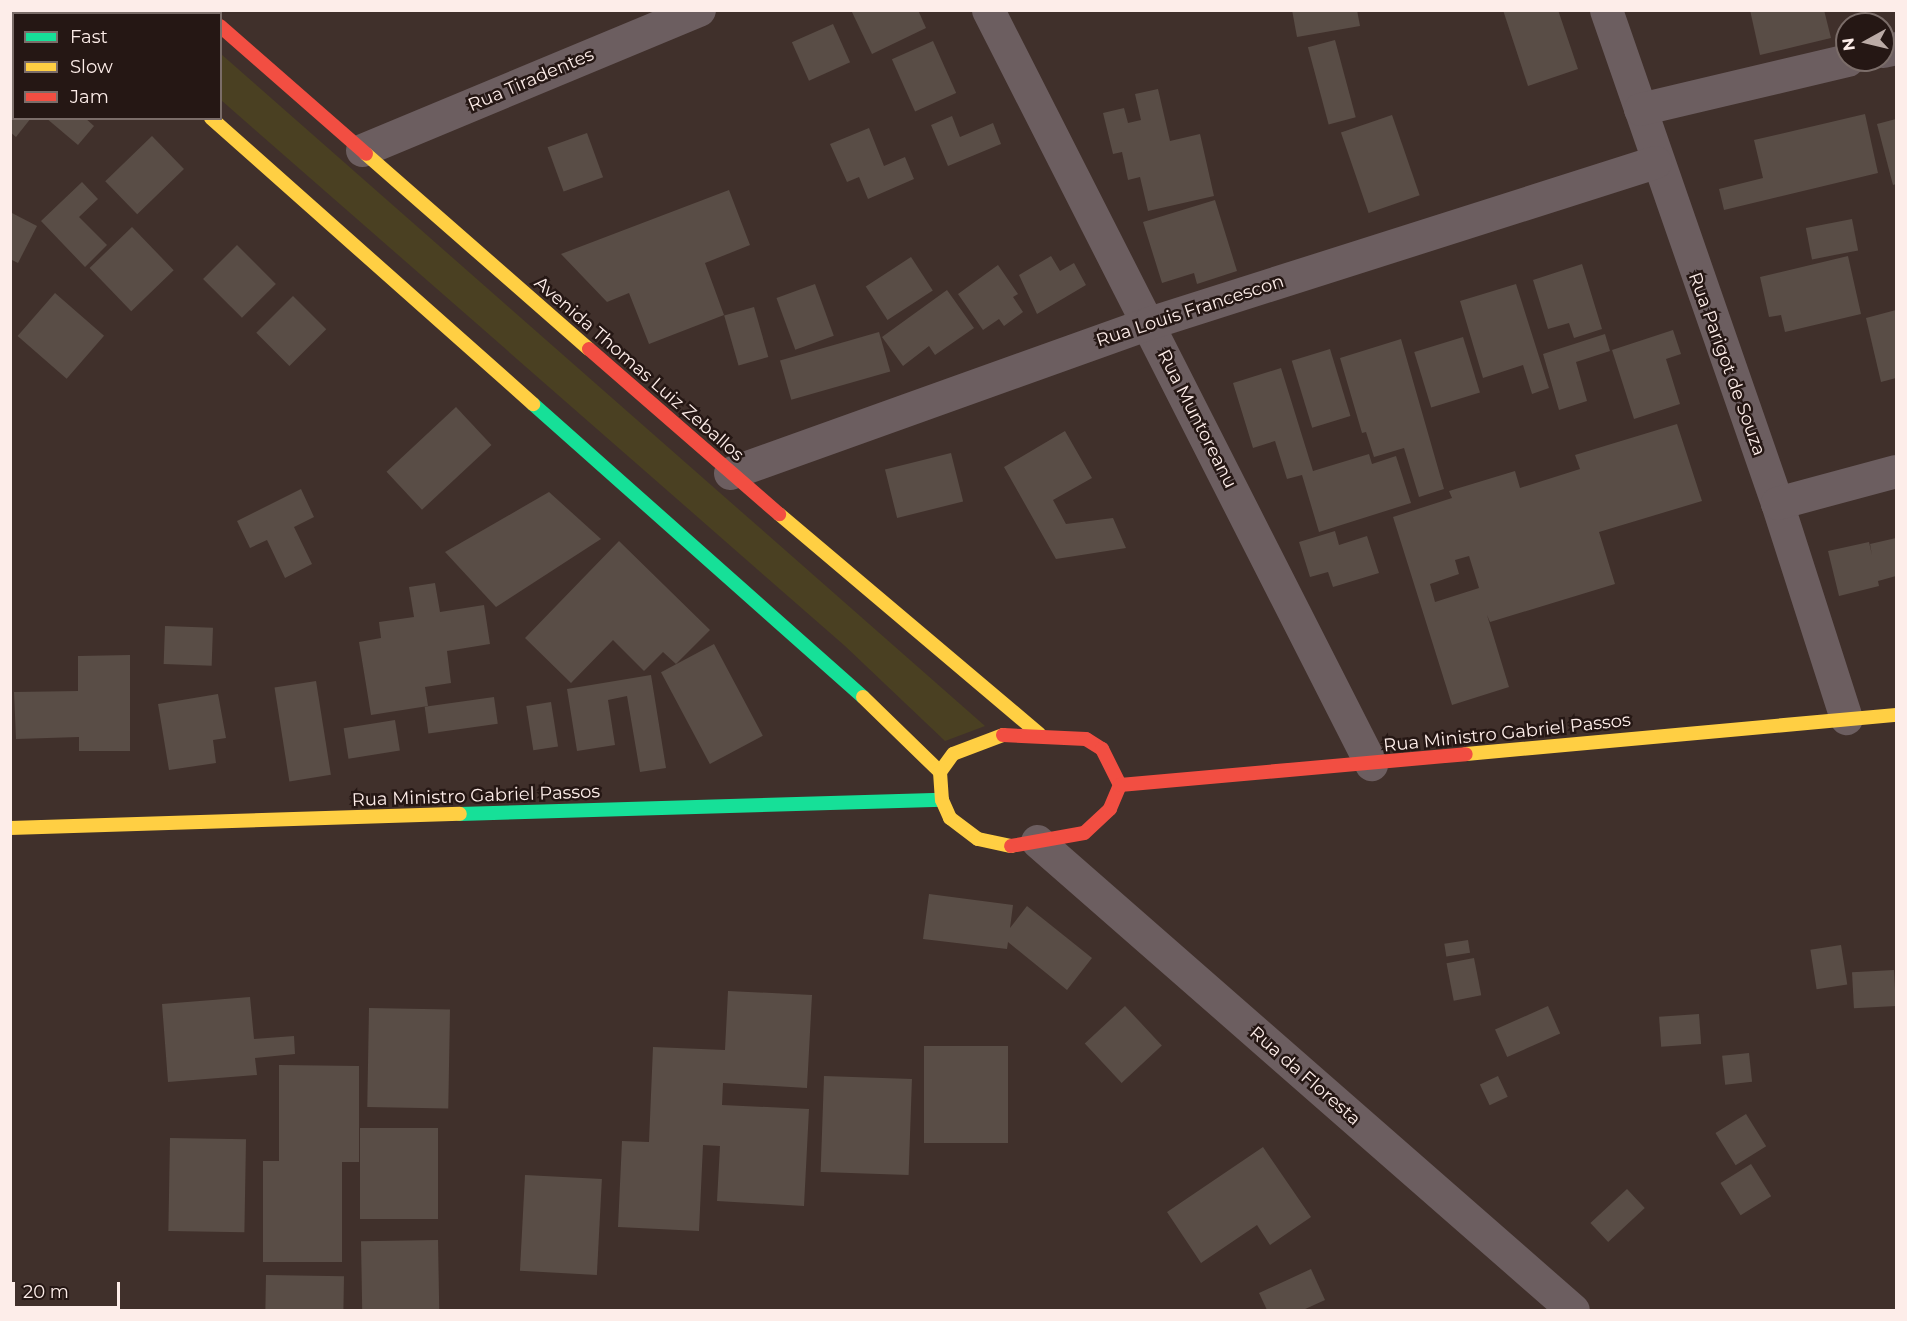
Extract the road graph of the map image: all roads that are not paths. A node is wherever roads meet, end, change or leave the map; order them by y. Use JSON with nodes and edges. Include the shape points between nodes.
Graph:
{"nodes":[{"id":1,"x":699,"y":10,"type":"edge"},
{"id":2,"x":988,"y":10,"type":"edge"},
{"id":3,"x":1606,"y":10,"type":"edge"},
{"id":4,"x":222,"y":28,"type":"edge"},
{"id":5,"x":1835,"y":63,"type":"edge"},
{"id":6,"x":1640,"y":109,"type":"junction"},
{"id":7,"x":214,"y":120,"type":"edge"},
{"id":8,"x":362,"y":150,"type":"junction"},
{"id":9,"x":1655,"y":162,"type":"junction"},
{"id":10,"x":1149,"y":322,"type":"junction"},
{"id":11,"x":1896,"y":471,"type":"edge"},
{"id":12,"x":730,"y":473,"type":"junction"},
{"id":13,"x":1777,"y":503,"type":"junction"},
{"id":14,"x":1896,"y":715,"type":"edge"},
{"id":15,"x":1846,"y":718,"type":"junction"},
{"id":16,"x":1039,"y":734,"type":"junction"},
{"id":17,"x":1371,"y":764,"type":"junction"},
{"id":18,"x":940,"y":772,"type":"junction"},
{"id":19,"x":1120,"y":785,"type":"junction"},
{"id":20,"x":942,"y":800,"type":"junction"},
{"id":21,"x":10,"y":828,"type":"edge"},
{"id":22,"x":1037,"y":841,"type":"junction"},
{"id":23,"x":1573,"y":1311,"type":"edge"}],
"edges":[{"from":1,"to":8,"type":"street","name":"Rua Tiradentes"},
{"from":2,"to":10,"type":"street","name":"Rua Muntoreanu"},
{"from":3,"to":6,"type":"street","name":"Rua Parigot de Souza"},
{"from":4,"to":8,"type":"main road","name":"Avenida Thomas Luiz Zeballos"},
{"from":5,"to":6,"type":"street"},
{"from":6,"to":9,"type":"street","name":"Rua Parigot de Souza"},
{"from":7,"to":18,"type":"main road","via":[[859,693]]},
{"from":8,"to":12,"type":"main road","name":"Avenida Thomas Luiz Zeballos"},
{"from":9,"to":10,"type":"street","name":"Rua Louis Francescon"},
{"from":9,"to":13,"type":"street","name":"Rua Parigot de Souza"},
{"from":10,"to":12,"type":"street","name":"Rua Louis Francescon"},
{"from":10,"to":17,"type":"street","name":"Rua Muntoreanu"},
{"from":11,"to":13,"type":"street"},
{"from":12,"to":16,"type":"main road","name":"Avenida Thomas Luiz Zeballos"},
{"from":13,"to":15,"type":"street","name":"Rua Parigot de Souza"},
{"from":14,"to":15,"type":"main road","name":"Rua Ministro Gabriel Passos"},
{"from":15,"to":17,"type":"main road","name":"Rua Ministro Gabriel Passos"},
{"from":16,"to":18,"type":"main road","via":[[1004,735],[974,743],[953,754]]},
{"from":16,"to":19,"type":"main road","via":[[1086,739],[1102,749]]},
{"from":17,"to":19,"type":"main road","name":"Rua Ministro Gabriel Passos"},
{"from":18,"to":20,"type":"main road"},
{"from":19,"to":22,"type":"main road","via":[[1110,809],[1084,832]]},
{"from":20,"to":21,"type":"main road","name":"Rua Ministro Gabriel Passos"},
{"from":20,"to":22,"type":"main road","via":[[950,818],[978,839],[1011,846]]},
{"from":22,"to":23,"type":"street","name":"Rua da Floresta"}]}
